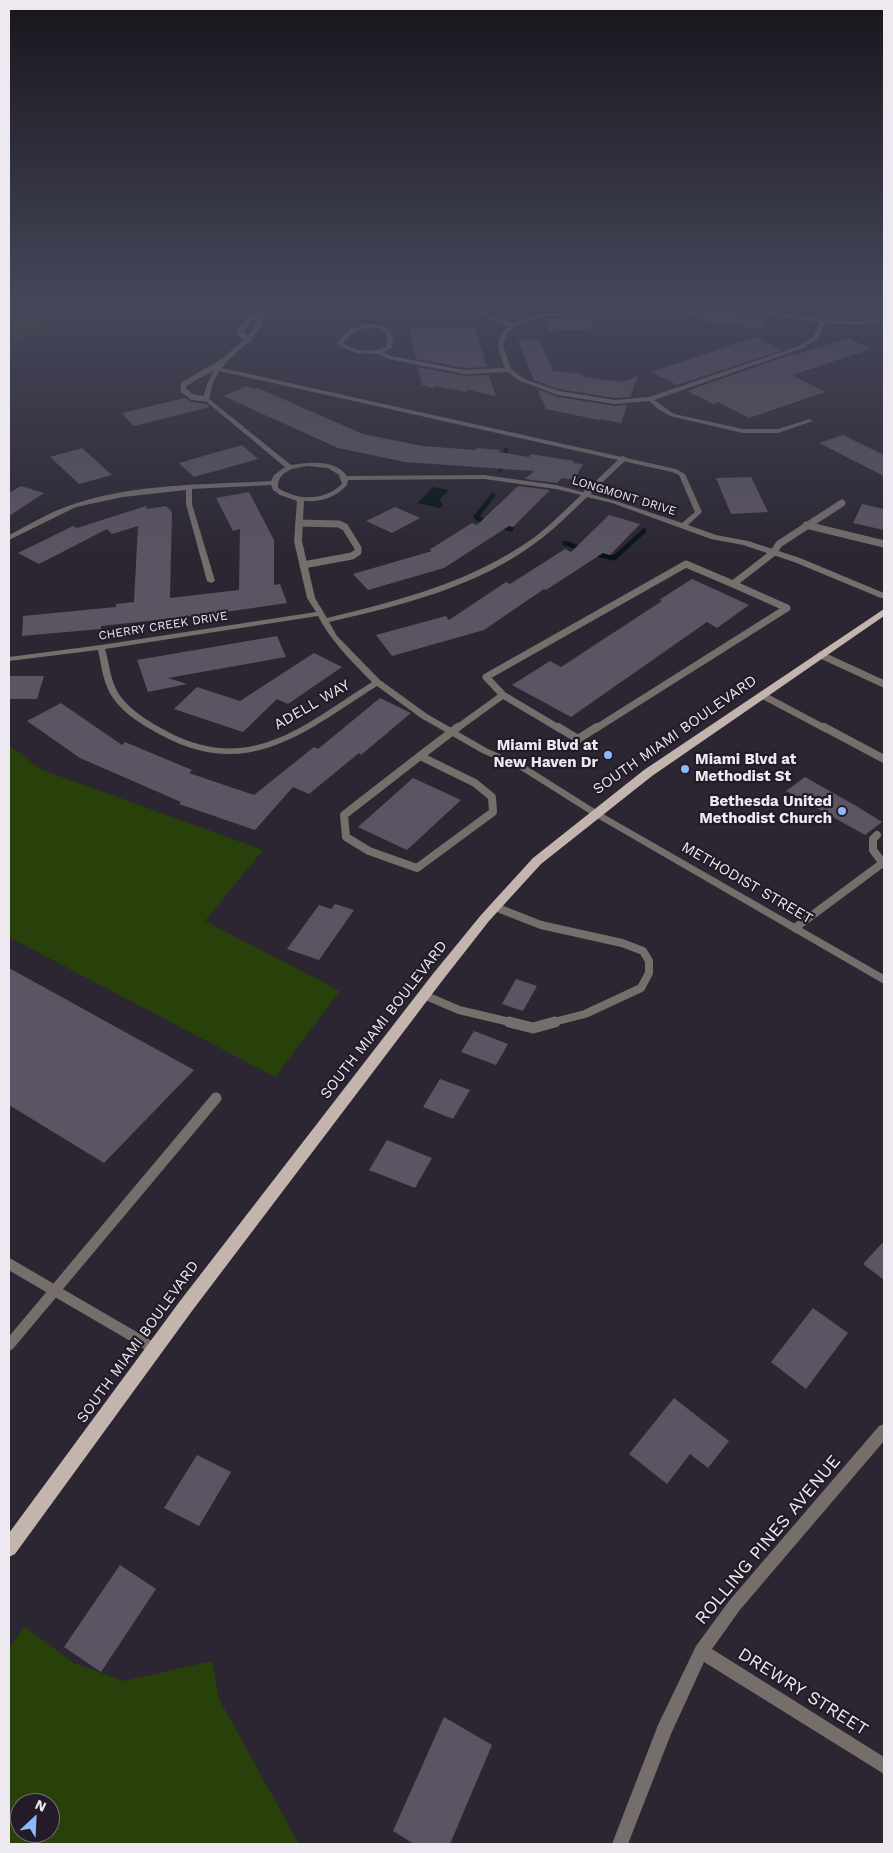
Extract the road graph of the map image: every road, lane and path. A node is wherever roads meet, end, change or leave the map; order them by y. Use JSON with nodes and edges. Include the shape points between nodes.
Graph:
{"nodes":[{"id":1,"x":184,"y":390,"type":"edge"},
{"id":2,"x":208,"y":390,"type":"edge"},
{"id":3,"x":314,"y":390,"type":"edge"},
{"id":4,"x":555,"y":390,"type":"edge"},
{"id":5,"x":675,"y":390,"type":"edge"},
{"id":6,"x":206,"y":399,"type":"junction"},
{"id":7,"x":650,"y":399,"type":"junction"},
{"id":8,"x":810,"y":421,"type":"dead end"},
{"id":9,"x":622,"y":459,"type":"junction"},
{"id":10,"x":290,"y":468,"type":"junction"},
{"id":11,"x":346,"y":478,"type":"junction"},
{"id":12,"x":274,"y":483,"type":"junction"},
{"id":13,"x":190,"y":488,"type":"junction"},
{"id":14,"x":586,"y":494,"type":"junction"},
{"id":15,"x":301,"y":499,"type":"junction"},
{"id":16,"x":842,"y":503,"type":"dead end"},
{"id":17,"x":299,"y":523,"type":"junction"},
{"id":18,"x":806,"y":525,"type":"junction"},
{"id":19,"x":682,"y":526,"type":"junction"},
{"id":20,"x":9,"y":538,"type":"edge"},
{"id":21,"x":884,"y":544,"type":"edge"},
{"id":22,"x":773,"y":553,"type":"junction"},
{"id":23,"x":303,"y":565,"type":"junction"},
{"id":24,"x":211,"y":581,"type":"dead end"},
{"id":25,"x":733,"y":584,"type":"junction"},
{"id":26,"x":884,"y":596,"type":"edge"},
{"id":27,"x":884,"y":612,"type":"edge"},
{"id":28,"x":321,"y":618,"type":"junction"},
{"id":29,"x":102,"y":647,"type":"junction"},
{"id":30,"x":820,"y":655,"type":"junction"},
{"id":31,"x":9,"y":659,"type":"edge"},
{"id":32,"x":884,"y":676,"type":"edge"},
{"id":33,"x":377,"y":682,"type":"junction"},
{"id":34,"x":881,"y":683,"type":"edge"},
{"id":35,"x":504,"y":695,"type":"junction"},
{"id":36,"x":762,"y":695,"type":"junction"},
{"id":37,"x":451,"y":732,"type":"junction"},
{"id":38,"x":420,"y":756,"type":"junction"},
{"id":39,"x":884,"y":760,"type":"edge"},
{"id":40,"x":595,"y":813,"type":"junction"},
{"id":41,"x":877,"y":835,"type":"dead end"},
{"id":42,"x":883,"y":862,"type":"edge"},
{"id":43,"x":495,"y":907,"type":"junction"},
{"id":44,"x":795,"y":928,"type":"junction"},
{"id":45,"x":884,"y":980,"type":"edge"},
{"id":46,"x":424,"y":995,"type":"junction"},
{"id":47,"x":216,"y":1098,"type":"dead end"},
{"id":48,"x":9,"y":1264,"type":"edge"},
{"id":49,"x":54,"y":1291,"type":"junction"},
{"id":50,"x":9,"y":1345,"type":"edge"},
{"id":51,"x":155,"y":1349,"type":"junction"},
{"id":52,"x":884,"y":1430,"type":"edge"},
{"id":53,"x":9,"y":1548,"type":"edge"},
{"id":54,"x":702,"y":1651,"type":"junction"},
{"id":55,"x":884,"y":1766,"type":"edge"},
{"id":56,"x":620,"y":1844,"type":"edge"}],
"edges":[{"from":1,"to":6,"type":"lane","via":[[192,397]]},
{"from":2,"to":6,"type":"street"},
{"from":3,"to":9,"type":"street"},
{"from":4,"to":7,"type":"street","via":[[615,402]]},
{"from":5,"to":7,"type":"street"},
{"from":6,"to":10,"type":"street"},
{"from":7,"to":8,"type":"street","via":[[672,415],[742,431],[778,431]]},
{"from":9,"to":14,"type":"lane"},
{"from":9,"to":19,"type":"street","via":[[682,474],[699,512]]},
{"from":10,"to":11,"type":"street","via":[[325,466]]},
{"from":10,"to":12,"type":"street","via":[[281,472]]},
{"from":11,"to":14,"type":"street","name":"LONGMONT DRIVE","via":[[501,478]]},
{"from":11,"to":15,"type":"street","via":[[345,484],[334,494]]},
{"from":12,"to":13,"type":"street"},
{"from":12,"to":15,"type":"street","via":[[281,494]]},
{"from":13,"to":20,"type":"street","via":[[105,498],[72,507]]},
{"from":13,"to":24,"type":"street","via":[[189,504]]},
{"from":14,"to":19,"type":"street","name":"LONGMONT DRIVE"},
{"from":14,"to":28,"type":"street","name":"CHERRY CREEK DRIVE","via":[[533,541],[464,581],[413,599]]},
{"from":15,"to":17,"type":"street","name":"METHODIST STREET"},
{"from":16,"to":18,"type":"lane"},
{"from":17,"to":23,"type":"street","name":"METHODIST STREET","via":[[298,541]]},
{"from":17,"to":23,"type":"lane","via":[[340,524],[358,548],[352,556]]},
{"from":18,"to":21,"type":"lane"},
{"from":18,"to":22,"type":"lane","via":[[779,544]]},
{"from":19,"to":22,"type":"street","name":"LONGMONT DRIVE"},
{"from":22,"to":25,"type":"lane"},
{"from":22,"to":26,"type":"street","name":"LONGMONT DRIVE"},
{"from":23,"to":28,"type":"street","name":"METHODIST STREET","via":[[311,598]]},
{"from":25,"to":35,"type":"lane","via":[[686,564],[486,678]]},
{"from":25,"to":35,"type":"lane","via":[[787,608],[578,739]]},
{"from":27,"to":30,"type":"main road","name":"SOUTH MIAMI BOULEVARD"},
{"from":28,"to":29,"type":"street","name":"CHERRY CREEK DRIVE"},
{"from":28,"to":33,"type":"street","name":"METHODIST STREET"},
{"from":29,"to":31,"type":"street","name":"CHERRY CREEK DRIVE"},
{"from":29,"to":33,"type":"street","name":"ADELL WAY","via":[[113,692],[133,714],[175,739],[212,751],[241,751],[268,746],[304,729]]},
{"from":30,"to":34,"type":"lane"},
{"from":30,"to":36,"type":"main road","name":"SOUTH MIAMI BOULEVARD"},
{"from":32,"to":34,"type":"lane"},
{"from":33,"to":37,"type":"street","name":"METHODIST STREET"},
{"from":35,"to":37,"type":"lane"},
{"from":36,"to":39,"type":"lane"},
{"from":36,"to":40,"type":"main road","name":"SOUTH MIAMI BOULEVARD"},
{"from":37,"to":38,"type":"lane"},
{"from":37,"to":40,"type":"street","name":"METHODIST STREET","via":[[522,767]]},
{"from":38,"to":38,"type":"lane","via":[[344,815],[346,837],[369,851],[417,868],[493,812],[492,798],[475,783]]},
{"from":40,"to":43,"type":"main road","name":"SOUTH MIAMI BOULEVARD","via":[[537,861]]},
{"from":40,"to":44,"type":"street","name":"METHODIST STREET"},
{"from":41,"to":42,"type":"lane","via":[[873,839],[873,850]]},
{"from":42,"to":44,"type":"lane"},
{"from":43,"to":46,"type":"main road","name":"SOUTH MIAMI BOULEVARD"},
{"from":43,"to":46,"type":"lane","via":[[541,925],[622,942],[642,951],[650,961],[649,973],[641,988],[584,1014],[533,1028],[459,1010]]},
{"from":44,"to":45,"type":"street","name":"METHODIST STREET"},
{"from":46,"to":51,"type":"main road","name":"SOUTH MIAMI BOULEVARD"},
{"from":47,"to":49,"type":"lane"},
{"from":48,"to":49,"type":"lane"},
{"from":49,"to":50,"type":"lane"},
{"from":49,"to":51,"type":"lane"},
{"from":51,"to":53,"type":"main road","name":"SOUTH MIAMI BOULEVARD"},
{"from":52,"to":54,"type":"street","name":"ROLLING PINES AVENUE","via":[[734,1606]]},
{"from":54,"to":55,"type":"street","name":"DREWRY STREET"},
{"from":54,"to":56,"type":"street","name":"ROLLING PINES AVENUE","via":[[664,1731]]}]}
